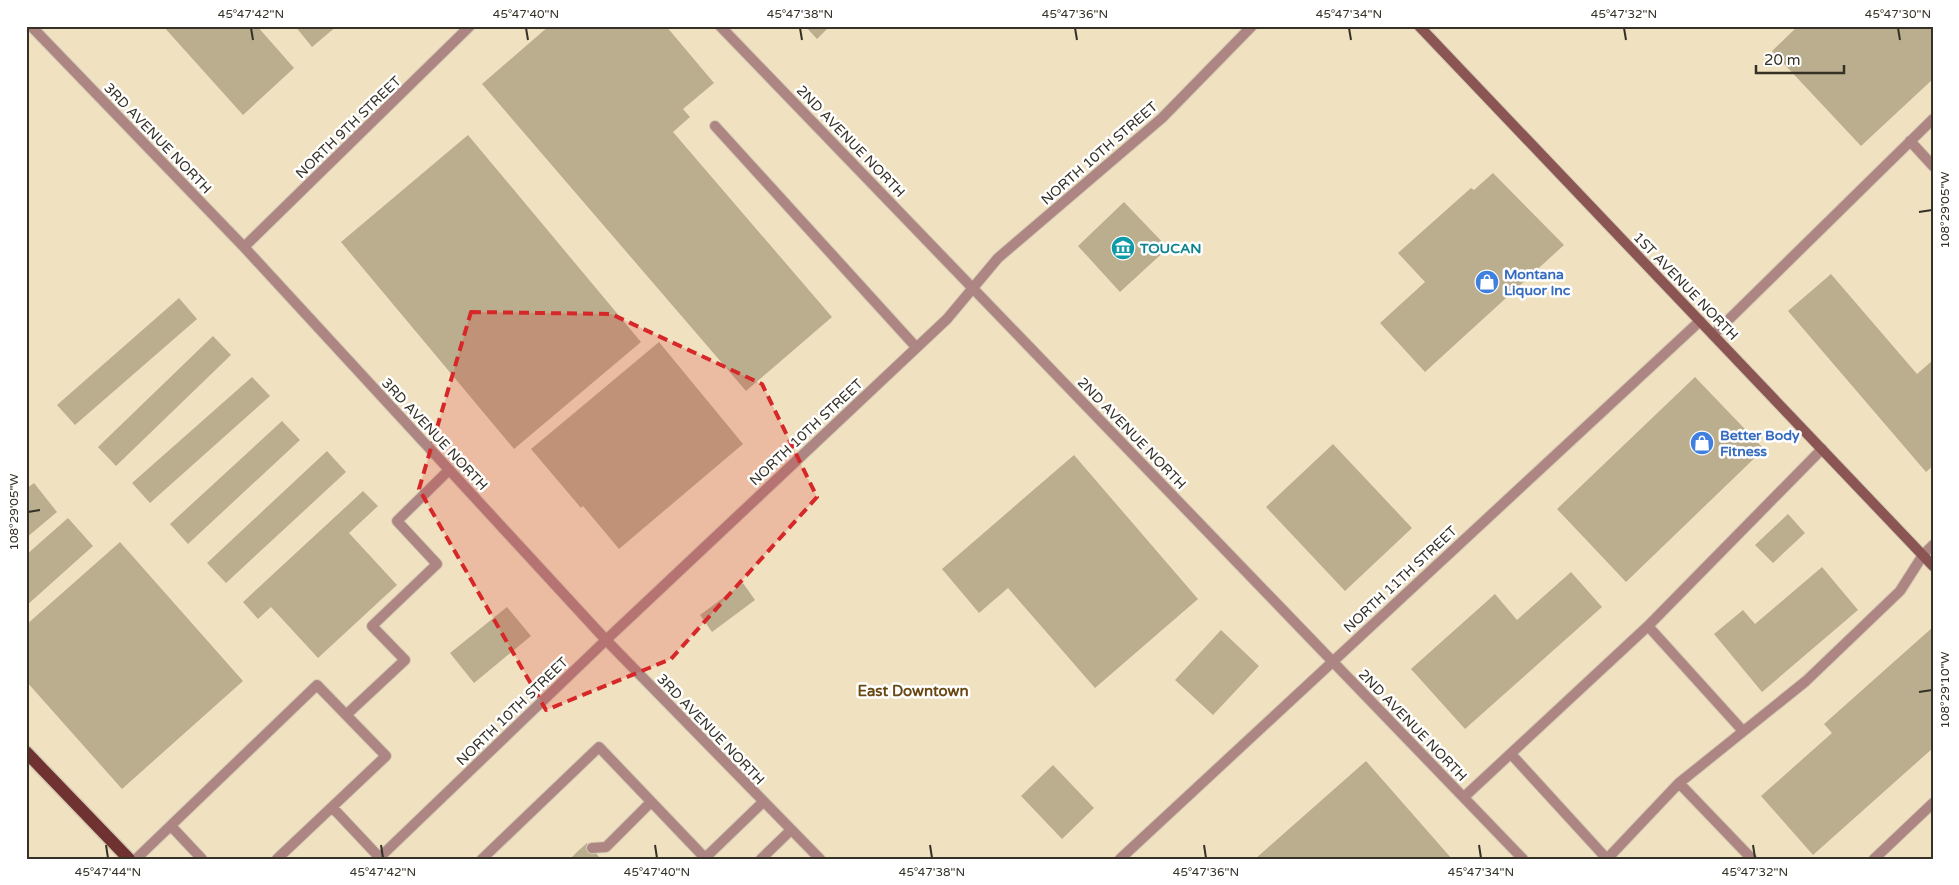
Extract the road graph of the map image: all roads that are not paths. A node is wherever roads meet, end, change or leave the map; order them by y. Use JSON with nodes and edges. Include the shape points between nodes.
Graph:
{"nodes":[{"id":1,"x":31,"y":26,"type":"edge"},
{"id":2,"x":470,"y":26,"type":"edge"},
{"id":3,"x":720,"y":26,"type":"edge"},
{"id":4,"x":1252,"y":26,"type":"edge"},
{"id":5,"x":1419,"y":26,"type":"edge"},
{"id":6,"x":1933,"y":119,"type":"edge"},
{"id":7,"x":715,"y":126,"type":"dead end"},
{"id":8,"x":1910,"y":141,"type":"junction"},
{"id":9,"x":1933,"y":166,"type":"edge"},
{"id":10,"x":244,"y":247,"type":"junction"},
{"id":11,"x":973,"y":287,"type":"junction"},
{"id":12,"x":1700,"y":321,"type":"junction"},
{"id":13,"x":1713,"y":335,"type":"junction"},
{"id":14,"x":916,"y":347,"type":"junction"},
{"id":15,"x":1822,"y":449,"type":"junction"},
{"id":16,"x":449,"y":470,"type":"junction"},
{"id":17,"x":1933,"y":546,"type":"edge"},
{"id":18,"x":1923,"y":555,"type":"junction"},
{"id":19,"x":1933,"y":566,"type":"edge"},
{"id":20,"x":1648,"y":626,"type":"junction"},
{"id":21,"x":606,"y":640,"type":"junction"},
{"id":22,"x":1332,"y":661,"type":"junction"},
{"id":23,"x":346,"y":715,"type":"junction"},
{"id":24,"x":1743,"y":731,"type":"junction"},
{"id":25,"x":26,"y":752,"type":"edge"},
{"id":26,"x":1512,"y":754,"type":"junction"},
{"id":27,"x":1679,"y":783,"type":"junction"},
{"id":28,"x":1464,"y":797,"type":"junction"},
{"id":29,"x":651,"y":802,"type":"junction"},
{"id":30,"x":763,"y":802,"type":"junction"},
{"id":31,"x":1933,"y":803,"type":"edge"},
{"id":32,"x":332,"y":807,"type":"junction"},
{"id":33,"x":172,"y":826,"type":"junction"},
{"id":34,"x":791,"y":830,"type":"junction"},
{"id":35,"x":606,"y":847,"type":"junction"},
{"id":36,"x":592,"y":848,"type":"dead end"},
{"id":37,"x":379,"y":858,"type":"edge"},
{"id":38,"x":704,"y":858,"type":"edge"},
{"id":39,"x":129,"y":859,"type":"edge"},
{"id":40,"x":136,"y":859,"type":"edge"},
{"id":41,"x":202,"y":859,"type":"edge"},
{"id":42,"x":277,"y":859,"type":"edge"},
{"id":43,"x":482,"y":859,"type":"edge"},
{"id":44,"x":605,"y":859,"type":"edge"},
{"id":45,"x":761,"y":859,"type":"edge"},
{"id":46,"x":820,"y":859,"type":"edge"},
{"id":47,"x":1120,"y":859,"type":"edge"},
{"id":48,"x":1523,"y":859,"type":"edge"},
{"id":49,"x":1607,"y":859,"type":"edge"},
{"id":50,"x":1752,"y":859,"type":"edge"},
{"id":51,"x":1874,"y":859,"type":"edge"}],
"edges":[{"from":1,"to":10,"type":"street","name":"3RD AVENUE NORTH"},
{"from":2,"to":10,"type":"street","name":"NORTH 9TH STREET"},
{"from":3,"to":11,"type":"street","name":"2ND AVENUE NORTH"},
{"from":4,"to":11,"type":"street","name":"NORTH 10TH STREET","via":[[1162,118],[998,258]]},
{"from":5,"to":12,"type":"main road","name":"1ST AVENUE NORTH"},
{"from":6,"to":8,"type":"street"},
{"from":7,"to":14,"type":"street"},
{"from":8,"to":9,"type":"street"},
{"from":8,"to":13,"type":"street"},
{"from":10,"to":16,"type":"street","name":"3RD AVENUE NORTH"},
{"from":11,"to":14,"type":"street","name":"NORTH 10TH STREET","via":[[947,319]]},
{"from":11,"to":22,"type":"street","name":"2ND AVENUE NORTH"},
{"from":12,"to":13,"type":"main road","name":"1ST AVENUE NORTH"},
{"from":12,"to":22,"type":"street","name":"NORTH 11TH STREET"},
{"from":13,"to":15,"type":"main road","name":"1ST AVENUE NORTH"},
{"from":14,"to":21,"type":"street","name":"NORTH 10TH STREET"},
{"from":15,"to":18,"type":"main road","name":"1ST AVENUE NORTH"},
{"from":15,"to":20,"type":"street"},
{"from":16,"to":21,"type":"street","name":"3RD AVENUE NORTH"},
{"from":16,"to":23,"type":"street","via":[[397,521],[437,564],[372,626],[405,660]]},
{"from":17,"to":18,"type":"street"},
{"from":18,"to":19,"type":"main road","name":"1ST AVENUE NORTH"},
{"from":18,"to":24,"type":"street","via":[[1900,591],[1806,681]]},
{"from":20,"to":24,"type":"street"},
{"from":20,"to":26,"type":"street"},
{"from":21,"to":30,"type":"street","name":"3RD AVENUE NORTH"},
{"from":21,"to":37,"type":"street","name":"NORTH 10TH STREET"},
{"from":22,"to":28,"type":"street","name":"2ND AVENUE NORTH"},
{"from":22,"to":47,"type":"street","name":"NORTH 11TH STREET"},
{"from":23,"to":32,"type":"street","via":[[386,756]]},
{"from":23,"to":33,"type":"street","via":[[317,686]]},
{"from":24,"to":27,"type":"street"},
{"from":25,"to":39,"type":"main road"},
{"from":26,"to":28,"type":"street"},
{"from":26,"to":49,"type":"street"},
{"from":27,"to":49,"type":"street"},
{"from":27,"to":50,"type":"street"},
{"from":28,"to":48,"type":"street","name":"2ND AVENUE NORTH"},
{"from":29,"to":35,"type":"street"},
{"from":29,"to":38,"type":"street"},
{"from":29,"to":43,"type":"street","via":[[599,747]]},
{"from":30,"to":34,"type":"street","name":"3RD AVENUE NORTH"},
{"from":30,"to":38,"type":"street"},
{"from":31,"to":51,"type":"street"},
{"from":32,"to":37,"type":"street"},
{"from":32,"to":42,"type":"street"},
{"from":33,"to":40,"type":"street"},
{"from":33,"to":41,"type":"street"},
{"from":34,"to":45,"type":"street"},
{"from":34,"to":46,"type":"street","name":"3RD AVENUE NORTH"},
{"from":35,"to":36,"type":"street"},
{"from":35,"to":44,"type":"street"}]}
